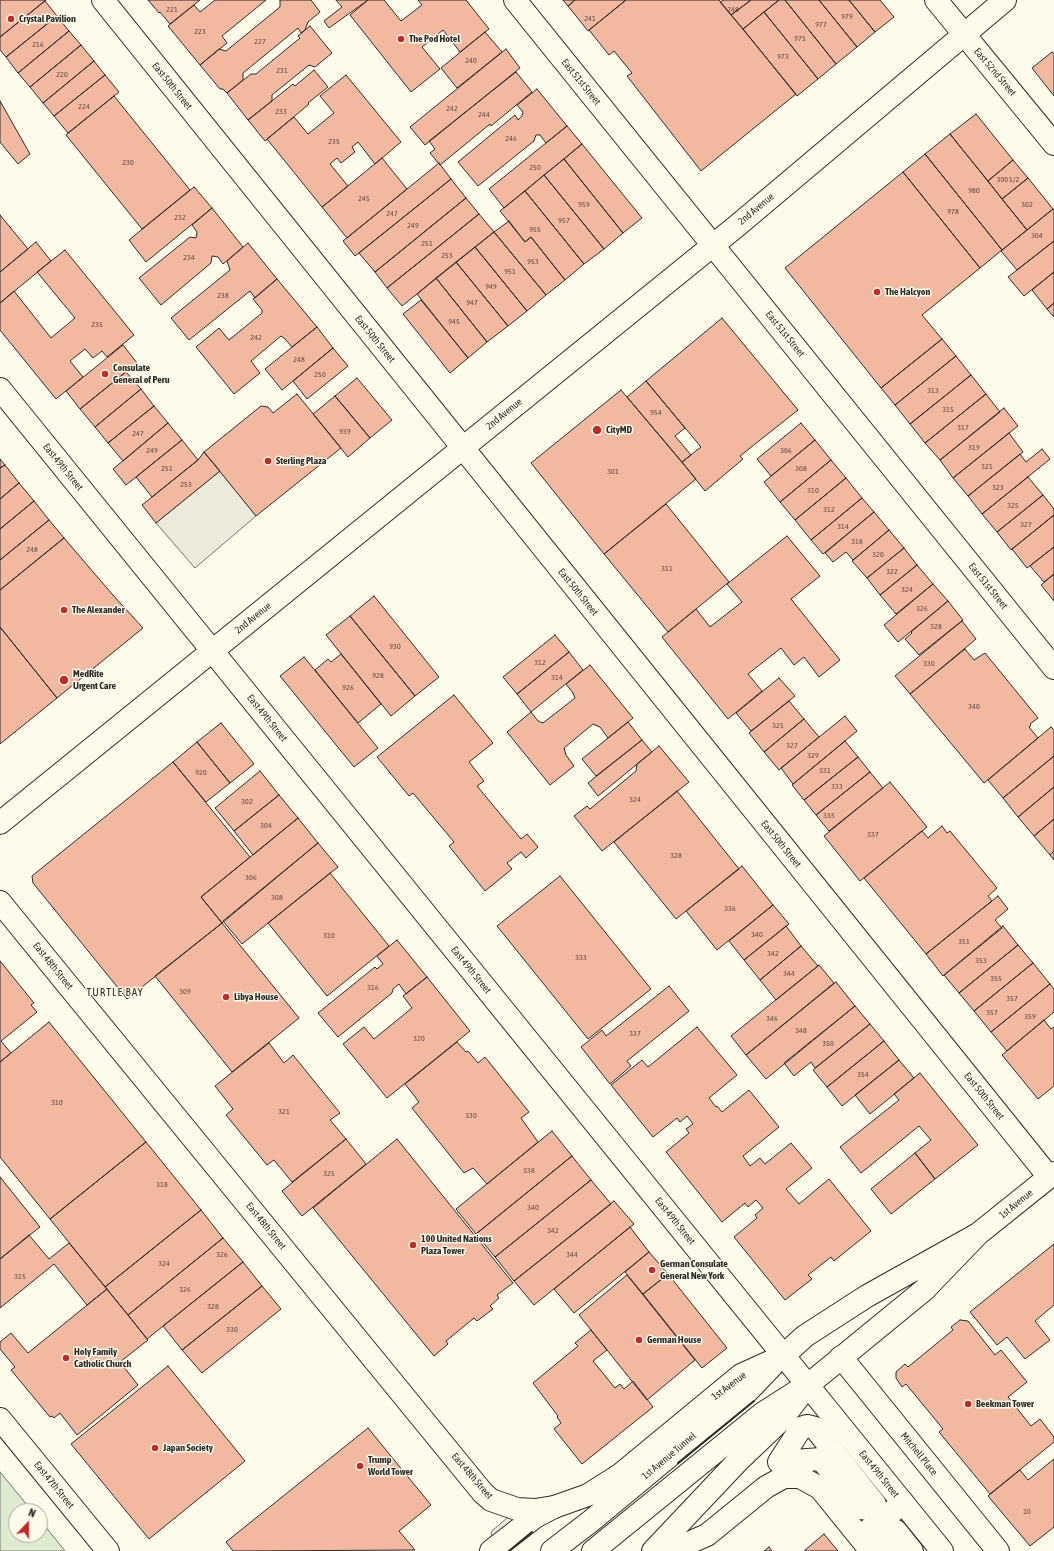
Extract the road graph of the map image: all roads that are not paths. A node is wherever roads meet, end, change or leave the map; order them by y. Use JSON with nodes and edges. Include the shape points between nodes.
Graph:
{"nodes":[{"id":1,"x":103,"y":0,"type":"edge"},
{"id":2,"x":515,"y":0,"type":"edge"},
{"id":3,"x":936,"y":0,"type":"edge"},
{"id":4,"x":1005,"y":0,"type":"edge"},
{"id":5,"x":964,"y":34,"type":"junction"},
{"id":6,"x":1054,"y":144,"type":"edge"},
{"id":7,"x":713,"y":245,"type":"junction"},
{"id":8,"x":0,"y":389,"type":"edge"},
{"id":9,"x":463,"y":448,"type":"junction"},
{"id":10,"x":212,"y":651,"type":"junction"},
{"id":11,"x":1054,"y":668,"type":"edge"},
{"id":12,"x":0,"y":823,"type":"edge"},
{"id":13,"x":0,"y":902,"type":"edge"},
{"id":14,"x":1052,"y":1177,"type":"edge"},
{"id":15,"x":978,"y":1234,"type":"junction"},
{"id":16,"x":783,"y":1356,"type":"junction"},
{"id":17,"x":841,"y":1357,"type":"junction"},
{"id":18,"x":808,"y":1385,"type":"junction"},
{"id":19,"x":0,"y":1419,"type":"edge"},
{"id":20,"x":903,"y":1503,"type":"junction"},
{"id":21,"x":554,"y":1507,"type":"junction"},
{"id":22,"x":866,"y":1544,"type":"edge"},
{"id":23,"x":108,"y":1551,"type":"edge"},
{"id":24,"x":491,"y":1551,"type":"edge"},
{"id":25,"x":552,"y":1551,"type":"edge"},
{"id":26,"x":593,"y":1551,"type":"edge"},
{"id":27,"x":653,"y":1551,"type":"edge"},
{"id":28,"x":670,"y":1551,"type":"edge"},
{"id":29,"x":895,"y":1551,"type":"edge"},
{"id":30,"x":912,"y":1551,"type":"edge"},
{"id":31,"x":942,"y":1551,"type":"edge"},
{"id":32,"x":998,"y":1551,"type":"edge"}],
"edges":[{"from":1,"to":9,"type":"main road","name":"East 50th Street"},
{"from":2,"to":7,"type":"main road","name":"East 51st Street"},
{"from":3,"to":5,"type":"main road","name":"East 52nd Street"},
{"from":4,"to":5,"type":"main road","name":"2nd Avenue"},
{"from":5,"to":6,"type":"main road","name":"East 52nd Street"},
{"from":5,"to":7,"type":"main road","name":"2nd Avenue"},
{"from":7,"to":9,"type":"main road","name":"2nd Avenue"},
{"from":7,"to":11,"type":"main road","name":"East 51st Street"},
{"from":8,"to":10,"type":"main road","name":"East 49th Street"},
{"from":9,"to":10,"type":"main road","name":"2nd Avenue"},
{"from":9,"to":14,"type":"main road","name":"East 50th Street"},
{"from":10,"to":12,"type":"main road","name":"2nd Avenue"},
{"from":10,"to":16,"type":"main road","name":"East 49th Street"},
{"from":13,"to":21,"type":"main road","name":"East 48th Street","via":[[483,1493],[491,1500],[516,1509]]},
{"from":14,"to":15,"type":"main road","name":"1st Avenue"},
{"from":15,"to":16,"type":"main road","name":"1st Avenue","via":[[867,1296],[805,1336]]},
{"from":15,"to":17,"type":"main road","name":"1st Avenue","via":[[924,1290]]},
{"from":16,"to":18,"type":"main road","name":"East 49th Street"},
{"from":16,"to":21,"type":"main road","name":"1st Avenue","via":[[741,1375],[621,1474],[588,1495]]},
{"from":16,"to":25,"type":"main road","name":"1st Avenue Tunnel","via":[[748,1391]]},
{"from":17,"to":18,"type":"main road","name":"1st Avenue"},
{"from":17,"to":32,"type":"main road","name":"Mitchell Place"},
{"from":18,"to":20,"type":"main road","name":"East 49th Street"},
{"from":18,"to":26,"type":"main road","via":[[763,1413]]},
{"from":18,"to":27,"type":"main road","name":"1st Avenue","via":[[782,1419],[739,1460]]},
{"from":19,"to":23,"type":"main road","name":"East 47th Street"},
{"from":20,"to":22,"type":"main road"},
{"from":20,"to":31,"type":"main road","name":"East 49th Street"},
{"from":21,"to":24,"type":"main road","name":"1st Avenue","via":[[522,1526]]},
{"from":22,"to":28,"type":"main road","via":[[820,1488],[800,1477],[784,1477],[766,1487],[706,1535]]},
{"from":29,"to":30,"type":"main road","via":[[886,1540],[896,1531]]}]}
